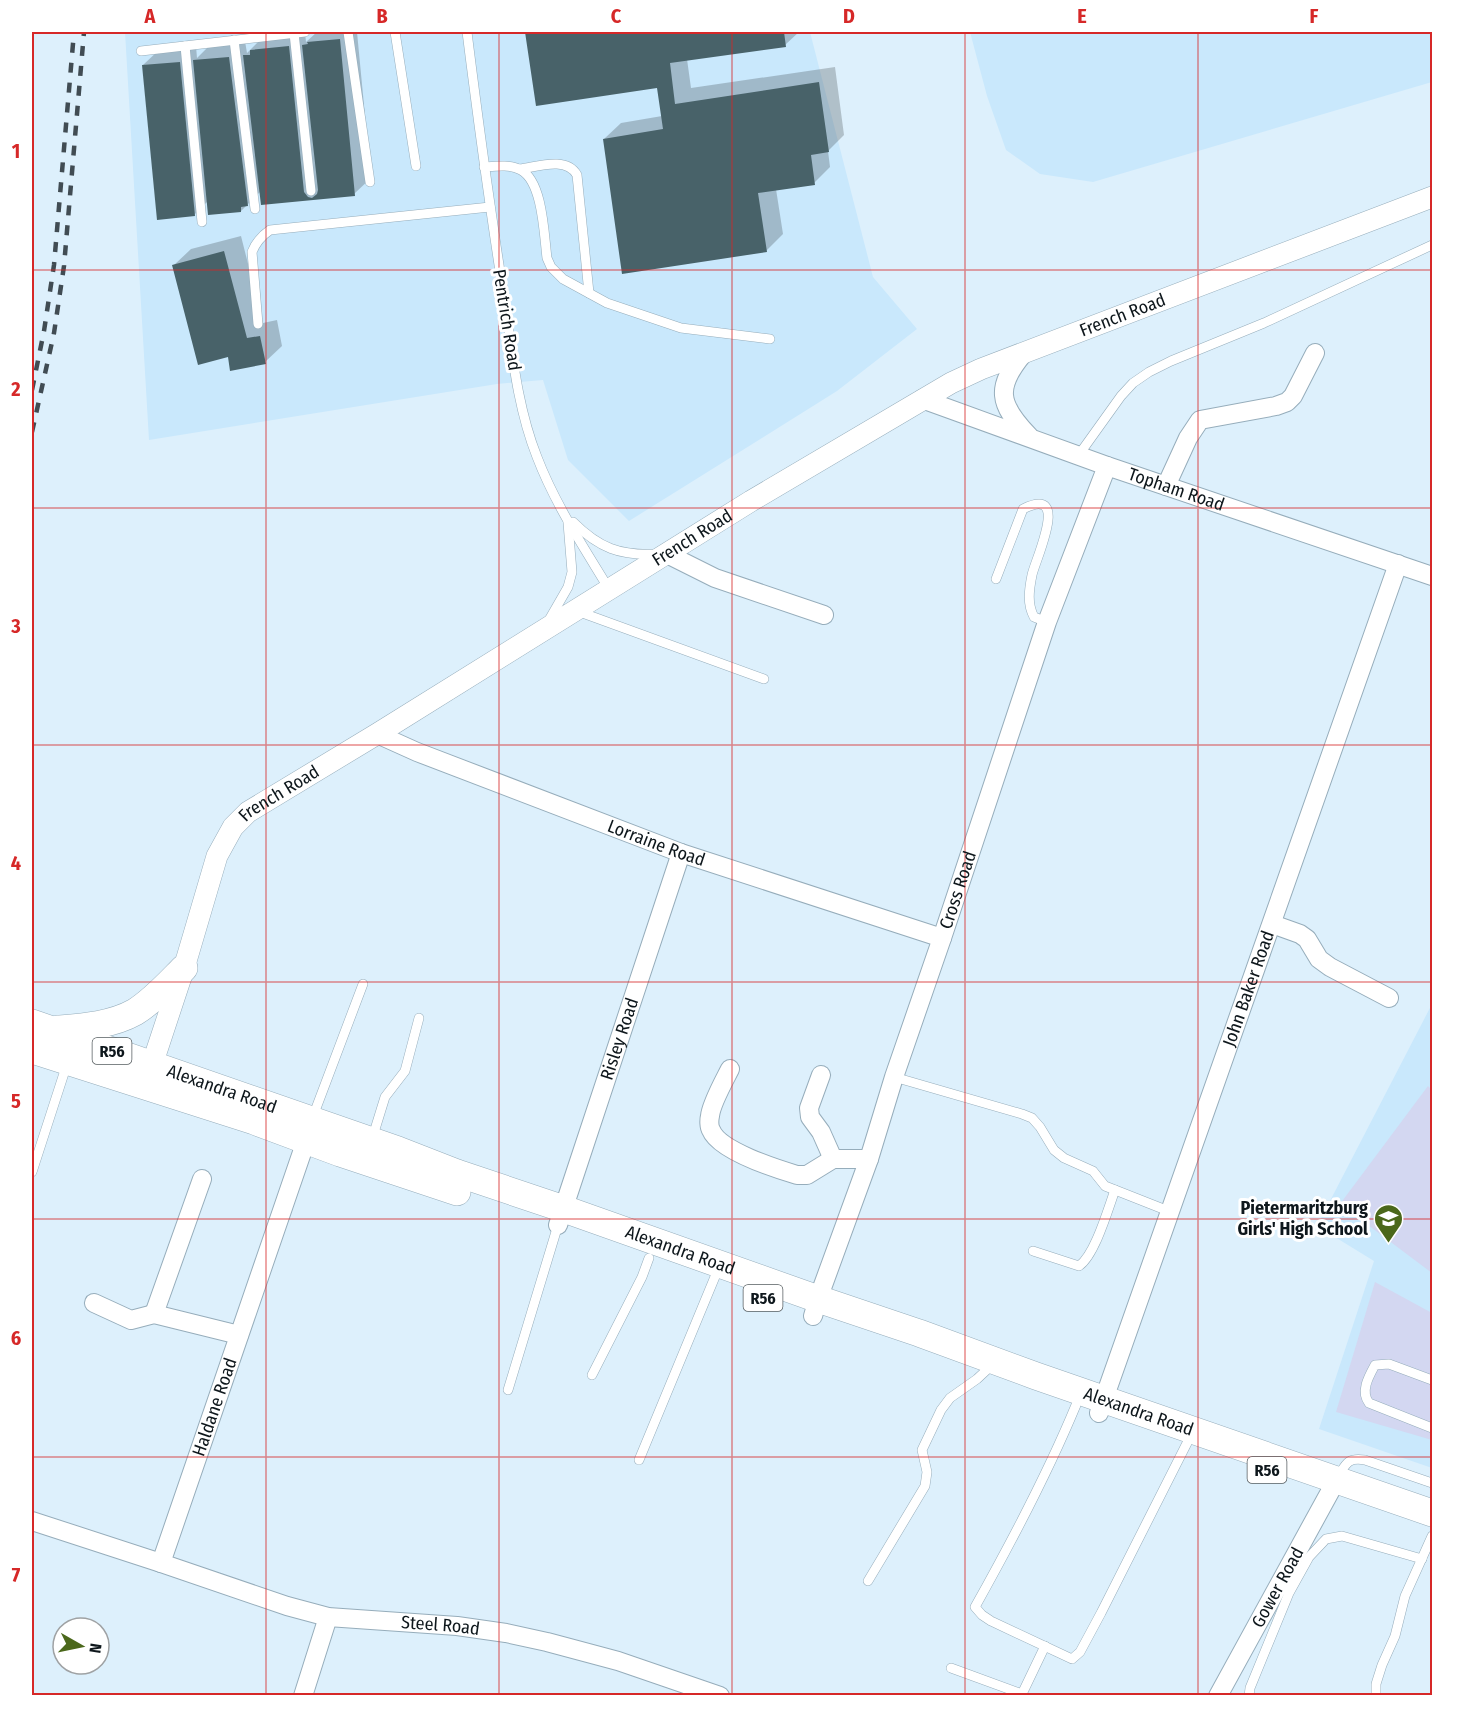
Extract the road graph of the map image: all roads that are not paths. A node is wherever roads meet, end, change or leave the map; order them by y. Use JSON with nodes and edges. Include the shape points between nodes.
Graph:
{"nodes":[{"id":1,"x":305,"y":32,"type":"edge"},
{"id":2,"x":348,"y":32,"type":"edge"},
{"id":3,"x":395,"y":32,"type":"edge"},
{"id":4,"x":467,"y":32,"type":"edge"},
{"id":5,"x":294,"y":33,"type":"edge"},
{"id":6,"x":234,"y":40,"type":"junction"},
{"id":7,"x":185,"y":46,"type":"junction"},
{"id":8,"x":141,"y":51,"type":"dead end"},
{"id":9,"x":416,"y":166,"type":"dead end"},
{"id":10,"x":484,"y":167,"type":"junction"},
{"id":11,"x":520,"y":169,"type":"junction"},
{"id":12,"x":370,"y":182,"type":"dead end"},
{"id":13,"x":311,"y":191,"type":"dead end"},
{"id":14,"x":1432,"y":198,"type":"edge"},
{"id":15,"x":490,"y":207,"type":"junction"},
{"id":16,"x":255,"y":209,"type":"dead end"},
{"id":17,"x":202,"y":222,"type":"dead end"},
{"id":18,"x":1432,"y":244,"type":"edge"},
{"id":19,"x":589,"y":293,"type":"junction"},
{"id":20,"x":258,"y":324,"type":"dead end"},
{"id":21,"x":770,"y":339,"type":"dead end"},
{"id":22,"x":1024,"y":353,"type":"junction"},
{"id":23,"x":1315,"y":353,"type":"dead end"},
{"id":24,"x":922,"y":399,"type":"junction"},
{"id":25,"x":1031,"y":438,"type":"junction"},
{"id":26,"x":1078,"y":456,"type":"junction"},
{"id":27,"x":1107,"y":466,"type":"junction"},
{"id":28,"x":1166,"y":486,"type":"junction"},
{"id":29,"x":566,"y":517,"type":"junction"},
{"id":30,"x":667,"y":554,"type":"junction"},
{"id":31,"x":1398,"y":564,"type":"junction"},
{"id":32,"x":1432,"y":576,"type":"edge"},
{"id":33,"x":996,"y":579,"type":"dead end"},
{"id":34,"x":609,"y":589,"type":"junction"},
{"id":35,"x":575,"y":610,"type":"junction"},
{"id":36,"x":824,"y":615,"type":"dead end"},
{"id":37,"x":1047,"y":622,"type":"junction"},
{"id":38,"x":538,"y":634,"type":"junction"},
{"id":39,"x":764,"y":680,"type":"dead end"},
{"id":40,"x":377,"y":734,"type":"junction"},
{"id":41,"x":681,"y":853,"type":"junction"},
{"id":42,"x":1272,"y":924,"type":"junction"},
{"id":43,"x":942,"y":939,"type":"junction"},
{"id":44,"x":184,"y":968,"type":"junction"},
{"id":45,"x":363,"y":984,"type":"dead end"},
{"id":46,"x":1389,"y":998,"type":"dead end"},
{"id":47,"x":419,"y":1018,"type":"dead end"},
{"id":48,"x":41,"y":1026,"type":"edge"},
{"id":49,"x":32,"y":1050,"type":"edge"},
{"id":50,"x":68,"y":1062,"type":"junction"},
{"id":51,"x":730,"y":1069,"type":"dead end"},
{"id":52,"x":148,"y":1075,"type":"junction"},
{"id":53,"x":821,"y":1075,"type":"dead end"},
{"id":54,"x":894,"y":1077,"type":"junction"},
{"id":55,"x":309,"y":1131,"type":"junction"},
{"id":56,"x":371,"y":1142,"type":"junction"},
{"id":57,"x":833,"y":1159,"type":"junction"},
{"id":58,"x":869,"y":1160,"type":"junction"},
{"id":59,"x":32,"y":1172,"type":"edge"},
{"id":60,"x":202,"y":1179,"type":"dead end"},
{"id":61,"x":1115,"y":1190,"type":"junction"},
{"id":62,"x":1171,"y":1212,"type":"junction"},
{"id":63,"x":561,"y":1217,"type":"junction"},
{"id":64,"x":1033,"y":1251,"type":"dead end"},
{"id":65,"x":649,"y":1258,"type":"junction"},
{"id":66,"x":716,"y":1272,"type":"junction"},
{"id":67,"x":94,"y":1303,"type":"dead end"},
{"id":68,"x":815,"y":1308,"type":"junction"},
{"id":69,"x":154,"y":1314,"type":"junction"},
{"id":70,"x":239,"y":1335,"type":"junction"},
{"id":71,"x":990,"y":1367,"type":"junction"},
{"id":72,"x":592,"y":1375,"type":"dead end"},
{"id":73,"x":1432,"y":1380,"type":"edge"},
{"id":74,"x":508,"y":1390,"type":"dead end"},
{"id":75,"x":1093,"y":1406,"type":"junction"},
{"id":76,"x":1432,"y":1428,"type":"edge"},
{"id":77,"x":1187,"y":1443,"type":"junction"},
{"id":78,"x":639,"y":1460,"type":"dead end"},
{"id":79,"x":1432,"y":1483,"type":"edge"},
{"id":80,"x":1333,"y":1485,"type":"junction"},
{"id":81,"x":1432,"y":1512,"type":"edge"},
{"id":82,"x":32,"y":1521,"type":"edge"},
{"id":83,"x":1432,"y":1528,"type":"edge"},
{"id":84,"x":1432,"y":1536,"type":"edge"},
{"id":85,"x":1422,"y":1559,"type":"junction"},
{"id":86,"x":161,"y":1563,"type":"junction"},
{"id":87,"x":868,"y":1581,"type":"dead end"},
{"id":88,"x":328,"y":1617,"type":"junction"},
{"id":89,"x":1045,"y":1646,"type":"junction"},
{"id":90,"x":951,"y":1668,"type":"dead end"},
{"id":91,"x":303,"y":1695,"type":"edge"},
{"id":92,"x":720,"y":1695,"type":"edge"},
{"id":93,"x":1024,"y":1695,"type":"edge"},
{"id":94,"x":1218,"y":1695,"type":"edge"},
{"id":95,"x":1249,"y":1695,"type":"edge"},
{"id":96,"x":1376,"y":1695,"type":"edge"}],
"edges":[{"from":1,"to":5,"type":"lane"},
{"from":2,"to":12,"type":"lane"},
{"from":3,"to":9,"type":"lane"},
{"from":4,"to":10,"type":"lane","name":"Pentrich Road"},
{"from":5,"to":6,"type":"lane"},
{"from":5,"to":13,"type":"lane"},
{"from":6,"to":7,"type":"lane"},
{"from":6,"to":16,"type":"lane"},
{"from":7,"to":8,"type":"lane"},
{"from":7,"to":17,"type":"lane"},
{"from":10,"to":11,"type":"lane"},
{"from":10,"to":15,"type":"lane","name":"Pentrich Road"},
{"from":11,"to":19,"type":"lane","via":[[533,181],[538,195],[551,267],[563,279]]},
{"from":11,"to":19,"type":"lane","via":[[560,164],[569,166],[577,175]]},
{"from":14,"to":22,"type":"street","name":"French Road"},
{"from":15,"to":20,"type":"lane","via":[[270,230],[255,243],[252,252]]},
{"from":15,"to":29,"type":"lane","name":"Pentrich Road","via":[[524,415],[537,459]]},
{"from":18,"to":26,"type":"lane","via":[[1149,372],[1120,396]]},
{"from":19,"to":21,"type":"lane","via":[[681,328]]},
{"from":22,"to":24,"type":"street","name":"French Road","via":[[981,369]]},
{"from":22,"to":25,"type":"street","via":[[1004,382],[1004,398],[1012,417]]},
{"from":23,"to":28,"type":"street","via":[[1287,402],[1200,420]]},
{"from":24,"to":25,"type":"street","name":"Topham Road"},
{"from":24,"to":30,"type":"street","name":"French Road"},
{"from":25,"to":26,"type":"street","name":"Topham Road"},
{"from":26,"to":27,"type":"street","name":"Topham Road"},
{"from":27,"to":28,"type":"street","name":"Topham Road"},
{"from":27,"to":37,"type":"street","name":"Cross Road"},
{"from":28,"to":31,"type":"street","name":"Topham Road"},
{"from":29,"to":30,"type":"lane","via":[[595,542],[610,549],[643,555]]},
{"from":29,"to":34,"type":"lane","name":"Pentrich Road"},
{"from":29,"to":38,"type":"lane","via":[[572,572],[561,600]]},
{"from":30,"to":34,"type":"street","name":"French Road"},
{"from":30,"to":36,"type":"street","via":[[715,578]]},
{"from":31,"to":32,"type":"street","name":"Topham Road"},
{"from":31,"to":42,"type":"street","name":"John Baker Road"},
{"from":33,"to":37,"type":"lane","via":[[1023,508],[1041,505],[1049,519],[1032,574],[1029,608],[1034,617]]},
{"from":34,"to":35,"type":"street","name":"French Road"},
{"from":35,"to":38,"type":"street","name":"French Road"},
{"from":35,"to":39,"type":"lane"},
{"from":37,"to":43,"type":"street","name":"Cross Road"},
{"from":38,"to":40,"type":"street","name":"French Road"},
{"from":40,"to":41,"type":"street","name":"Lorraine Road"},
{"from":40,"to":44,"type":"street","name":"French Road","via":[[248,812],[233,827],[218,856]]},
{"from":41,"to":43,"type":"street","name":"Lorraine Road"},
{"from":41,"to":63,"type":"street","name":"Risley Road"},
{"from":42,"to":46,"type":"street","via":[[1300,934],[1330,968]]},
{"from":42,"to":62,"type":"street","name":"John Baker Road"},
{"from":43,"to":54,"type":"street","name":"Cross Road"},
{"from":44,"to":48,"type":"main road","via":[[135,1011],[82,1027]]},
{"from":44,"to":52,"type":"street","name":"French Road"},
{"from":45,"to":55,"type":"lane"},
{"from":47,"to":56,"type":"lane","via":[[405,1071],[385,1097]]},
{"from":48,"to":52,"type":"main road","name":"Alexandra Road","number":"R56"},
{"from":49,"to":50,"type":"main road","name":"Alexandra Road","number":"R56"},
{"from":50,"to":52,"type":"main road","name":"Alexandra Road","number":"R56"},
{"from":50,"to":59,"type":"lane"},
{"from":51,"to":57,"type":"street","via":[[710,1114],[715,1137],[734,1152],[797,1175],[807,1175]]},
{"from":52,"to":55,"type":"main road","name":"Alexandra Road","number":"R56"},
{"from":53,"to":57,"type":"street","via":[[809,1108],[810,1117]]},
{"from":54,"to":58,"type":"street","name":"Cross Road"},
{"from":54,"to":61,"type":"lane","via":[[1032,1118],[1054,1150],[1093,1171],[1105,1186]]},
{"from":55,"to":56,"type":"main road","name":"Alexandra Road","number":"R56"},
{"from":55,"to":63,"type":"main road","name":"Alexandra Road","number":"R56","via":[[340,1153]]},
{"from":55,"to":70,"type":"street","name":"Haldane Road"},
{"from":56,"to":63,"type":"main road","name":"Alexandra Road","number":"R56"},
{"from":57,"to":58,"type":"street"},
{"from":58,"to":68,"type":"street","name":"Cross Road"},
{"from":60,"to":69,"type":"street"},
{"from":61,"to":62,"type":"lane"},
{"from":61,"to":64,"type":"lane","via":[[1084,1263],[1079,1266]]},
{"from":62,"to":75,"type":"street","name":"John Baker Road"},
{"from":63,"to":65,"type":"main road","name":"Alexandra Road","number":"R56"},
{"from":63,"to":66,"type":"main road","name":"Alexandra Road","number":"R56"},
{"from":63,"to":74,"type":"lane"},
{"from":65,"to":66,"type":"main road","name":"Alexandra Road","number":"R56"},
{"from":65,"to":72,"type":"lane"},
{"from":66,"to":68,"type":"main road","name":"Alexandra Road","number":"R56"},
{"from":66,"to":78,"type":"lane"},
{"from":67,"to":69,"type":"street","via":[[131,1320]]},
{"from":68,"to":71,"type":"main road","name":"Alexandra Road","number":"R56","via":[[919,1333]]},
{"from":69,"to":70,"type":"street"},
{"from":70,"to":86,"type":"street","name":"Haldane Road"},
{"from":71,"to":75,"type":"main road","name":"Alexandra Road","number":"R56"},
{"from":71,"to":87,"type":"lane","via":[[950,1398],[941,1410],[922,1450],[927,1472],[925,1486]]},
{"from":73,"to":76,"type":"lane","via":[[1381,1364],[1375,1365],[1364,1391],[1369,1403]]},
{"from":75,"to":77,"type":"main road","name":"Alexandra Road","number":"R56"},
{"from":75,"to":80,"type":"main road","name":"Alexandra Road","number":"R56"},
{"from":75,"to":89,"type":"lane","via":[[1062,1440],[975,1607],[992,1621]]},
{"from":77,"to":80,"type":"main road","name":"Alexandra Road","number":"R56"},
{"from":77,"to":89,"type":"lane","via":[[1080,1652],[1072,1659]]},
{"from":79,"to":80,"type":"lane","via":[[1356,1459],[1348,1461]]},
{"from":80,"to":81,"type":"main road","name":"Alexandra Road","number":"R56"},
{"from":80,"to":83,"type":"main road","name":"Alexandra Road","number":"R56"},
{"from":80,"to":94,"type":"street","name":"Gower Road"},
{"from":82,"to":86,"type":"street"},
{"from":84,"to":85,"type":"lane"},
{"from":85,"to":95,"type":"lane","via":[[1342,1536],[1326,1539],[1309,1557],[1289,1593]]},
{"from":85,"to":96,"type":"lane","via":[[1405,1596],[1395,1636],[1376,1684]]},
{"from":86,"to":88,"type":"street","name":"Steel Road"},
{"from":88,"to":91,"type":"street"},
{"from":88,"to":92,"type":"street","name":"Steel Road","via":[[506,1633],[618,1661]]},
{"from":89,"to":93,"type":"lane"},
{"from":90,"to":93,"type":"lane"}]}
